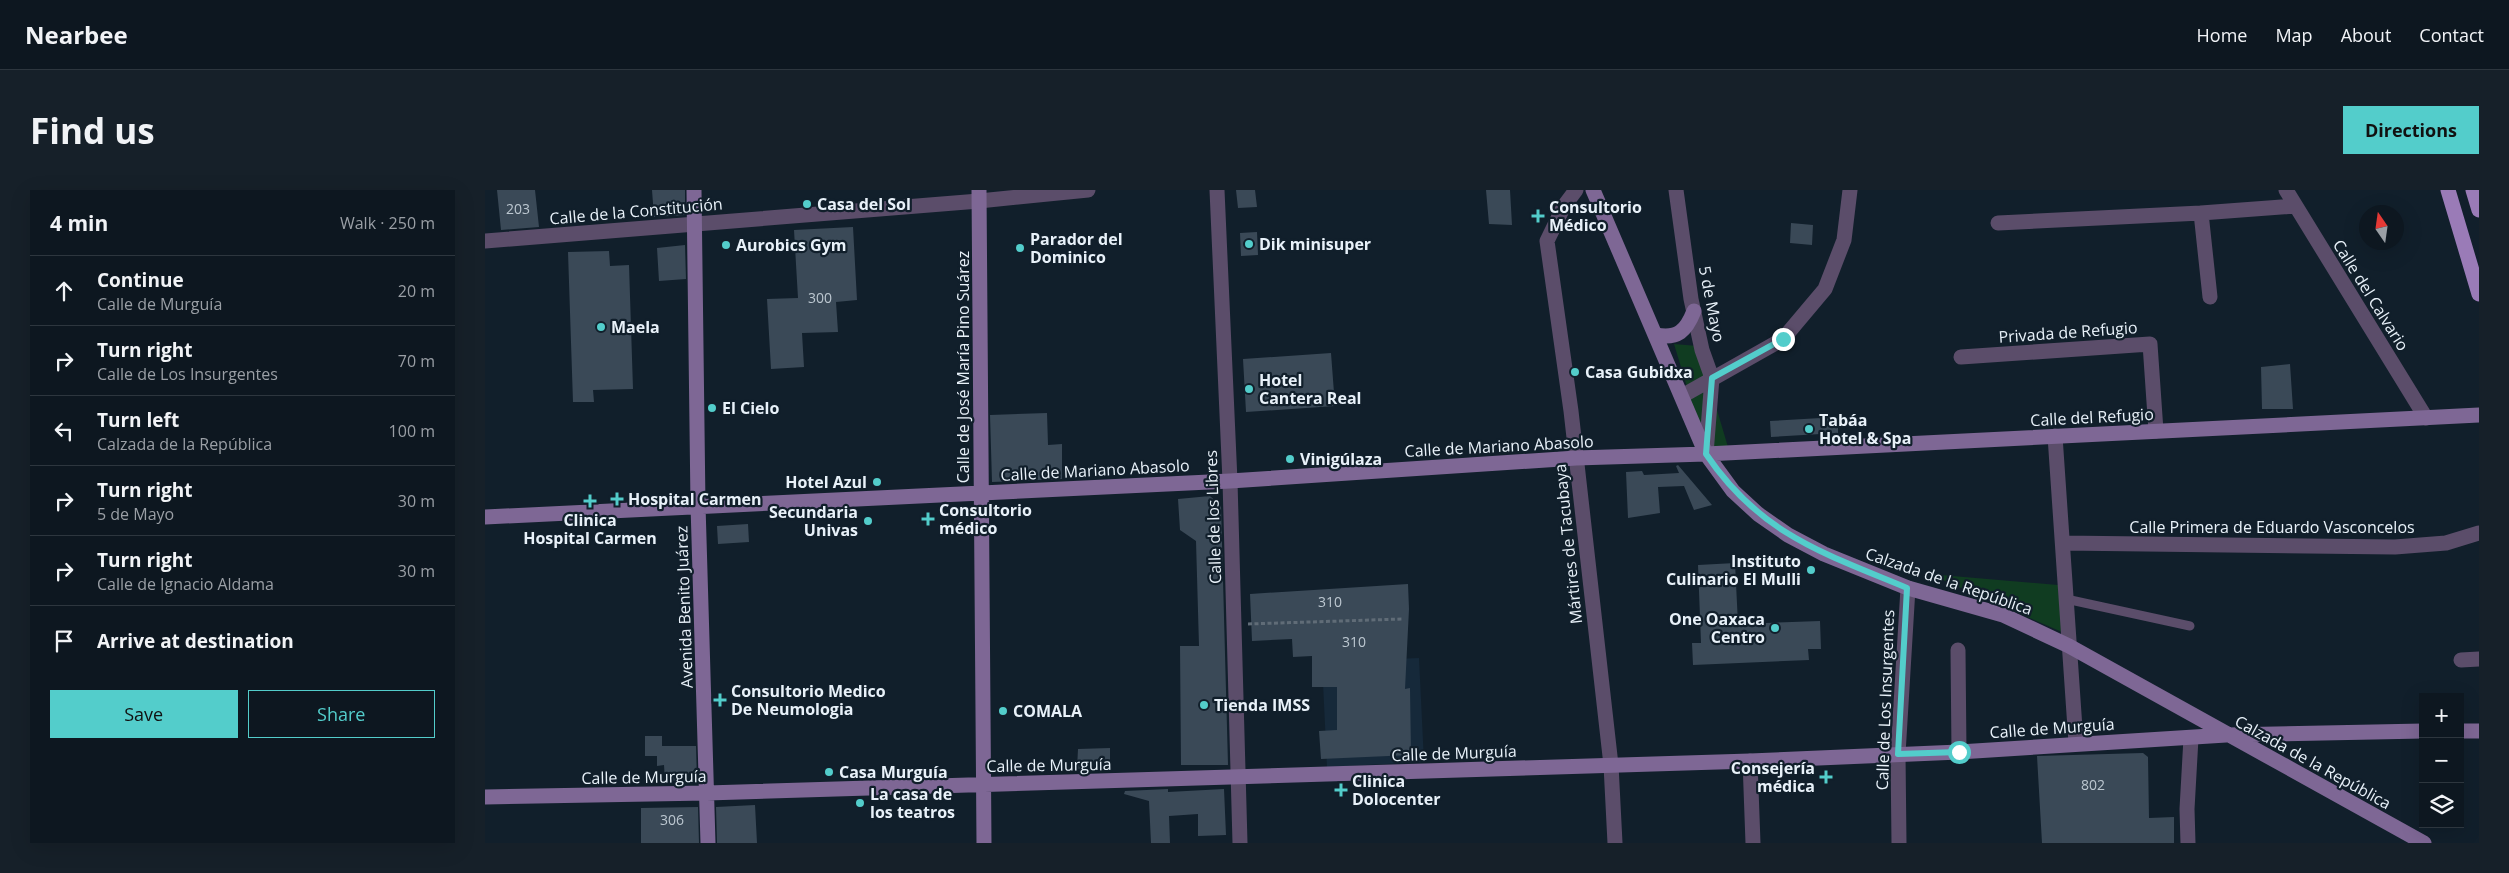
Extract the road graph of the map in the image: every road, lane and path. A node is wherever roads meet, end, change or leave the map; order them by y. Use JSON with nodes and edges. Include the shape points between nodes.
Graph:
{"nodes":[{"id":1,"x":695,"y":190,"type":"edge"},
{"id":2,"x":1088,"y":190,"type":"edge"},
{"id":3,"x":1217,"y":190,"type":"edge"},
{"id":4,"x":1576,"y":190,"type":"edge"},
{"id":5,"x":1593,"y":190,"type":"edge"},
{"id":6,"x":1675,"y":190,"type":"edge"},
{"id":7,"x":1850,"y":190,"type":"edge"},
{"id":8,"x":2286,"y":190,"type":"edge"},
{"id":9,"x":2448,"y":190,"type":"edge"},
{"id":10,"x":2473,"y":190,"type":"edge"},
{"id":11,"x":979,"y":196,"type":"edge"},
{"id":12,"x":2295,"y":206,"type":"junction"},
{"id":13,"x":2479,"y":210,"type":"edge"},
{"id":14,"x":2201,"y":213,"type":"junction"},
{"id":15,"x":1998,"y":223,"type":"dead end"},
{"id":16,"x":695,"y":224,"type":"junction"},
{"id":17,"x":485,"y":241,"type":"edge"},
{"id":18,"x":2479,"y":294,"type":"edge"},
{"id":19,"x":2210,"y":296,"type":"dead end"},
{"id":20,"x":1694,"y":311,"type":"junction"},
{"id":21,"x":1656,"y":335,"type":"junction"},
{"id":22,"x":1961,"y":357,"type":"dead end"},
{"id":23,"x":1712,"y":378,"type":"junction"},
{"id":24,"x":1682,"y":396,"type":"junction"},
{"id":25,"x":2479,"y":415,"type":"edge"},
{"id":26,"x":2426,"y":418,"type":"junction"},
{"id":27,"x":2155,"y":431,"type":"junction"},
{"id":28,"x":2055,"y":436,"type":"junction"},
{"id":29,"x":1706,"y":454,"type":"junction"},
{"id":30,"x":1576,"y":458,"type":"junction"},
{"id":31,"x":1230,"y":481,"type":"junction"},
{"id":32,"x":981,"y":493,"type":"junction"},
{"id":33,"x":698,"y":506,"type":"junction"},
{"id":34,"x":485,"y":517,"type":"edge"},
{"id":35,"x":2479,"y":533,"type":"edge"},
{"id":36,"x":2063,"y":543,"type":"junction"},
{"id":37,"x":1907,"y":588,"type":"junction"},
{"id":38,"x":2066,"y":599,"type":"junction"},
{"id":39,"x":1402,"y":619,"type":"dead end"},
{"id":40,"x":1234,"y":625,"type":"junction"},
{"id":41,"x":2190,"y":626,"type":"dead end"},
{"id":42,"x":2069,"y":646,"type":"junction"},
{"id":43,"x":1958,"y":650,"type":"dead end"},
{"id":44,"x":2479,"y":659,"type":"edge"},
{"id":45,"x":2461,"y":660,"type":"dead end"},
{"id":46,"x":2464,"y":731,"type":"edge"},
{"id":47,"x":2479,"y":731,"type":"edge"},
{"id":48,"x":2419,"y":732,"type":"edge"},
{"id":49,"x":2226,"y":734,"type":"junction"},
{"id":50,"x":2191,"y":738,"type":"junction"},
{"id":51,"x":2076,"y":743,"type":"junction"},
{"id":52,"x":1959,"y":752,"type":"junction"},
{"id":53,"x":1898,"y":754,"type":"junction"},
{"id":54,"x":1750,"y":761,"type":"junction"},
{"id":55,"x":1611,"y":766,"type":"junction"},
{"id":56,"x":1238,"y":778,"type":"junction"},
{"id":57,"x":984,"y":785,"type":"junction"},
{"id":58,"x":707,"y":793,"type":"junction"},
{"id":59,"x":485,"y":797,"type":"edge"},
{"id":60,"x":708,"y":843,"type":"edge"},
{"id":61,"x":984,"y":843,"type":"edge"},
{"id":62,"x":1240,"y":843,"type":"edge"},
{"id":63,"x":1615,"y":843,"type":"edge"},
{"id":64,"x":1753,"y":843,"type":"edge"},
{"id":65,"x":1899,"y":843,"type":"edge"},
{"id":66,"x":2188,"y":843,"type":"edge"},
{"id":67,"x":2424,"y":843,"type":"edge"}],
"edges":[{"from":1,"to":16,"type":"street","name":"Avenida Benito Juárez"},
{"from":2,"to":11,"type":"street","name":"Calle de la Constitución"},
{"from":3,"to":31,"type":"street","name":"Calle de los Libres"},
{"from":4,"to":30,"type":"street","name":"Mártires de Tacubaya","via":[[1564,206],[1547,241]]},
{"from":5,"to":21,"type":"street","name":"Calzada de la República"},
{"from":6,"to":20,"type":"street","name":"5 de Mayo"},
{"from":7,"to":23,"type":"street","via":[[1844,240],[1825,289],[1783,339]]},
{"from":8,"to":12,"type":"street","name":"Calle del Calvario"},
{"from":9,"to":18,"type":"main road"},
{"from":10,"to":13,"type":"main road"},
{"from":11,"to":16,"type":"street","name":"Calle de la Constitución"},
{"from":11,"to":32,"type":"street","name":"Calle de José María Pino Suárez"},
{"from":12,"to":14,"type":"street"},
{"from":12,"to":26,"type":"street","name":"Calle del Calvario"},
{"from":14,"to":15,"type":"street"},
{"from":14,"to":19,"type":"street"},
{"from":16,"to":17,"type":"street","name":"Calle de la Constitución"},
{"from":16,"to":33,"type":"street","name":"Avenida Benito Juárez"},
{"from":20,"to":21,"type":"street","via":[[1690,322],[1680,333],[1670,338]]},
{"from":20,"to":23,"type":"street","name":"5 de Mayo"},
{"from":21,"to":24,"type":"street","name":"Calzada de la República"},
{"from":22,"to":27,"type":"street","name":"Privada de Refugio","via":[[2150,344]]},
{"from":23,"to":24,"type":"street"},
{"from":23,"to":29,"type":"street","name":"5 de Mayo"},
{"from":24,"to":29,"type":"street","name":"Calzada de la República"},
{"from":25,"to":26,"type":"street","name":"Calle del Refugio"},
{"from":26,"to":27,"type":"street","name":"Calle del Refugio"},
{"from":27,"to":28,"type":"street","name":"Calle del Refugio"},
{"from":28,"to":29,"type":"street","name":"Calle del Refugio"},
{"from":28,"to":36,"type":"street"},
{"from":29,"to":30,"type":"street","name":"Calle de Mariano Abasolo"},
{"from":29,"to":37,"type":"street","name":"Calzada de la República","via":[[1733,491],[1757,514],[1788,535],[1824,554]]},
{"from":30,"to":31,"type":"street","name":"Calle de Mariano Abasolo"},
{"from":30,"to":55,"type":"street","name":"Mártires de Tacubaya"},
{"from":31,"to":32,"type":"street","name":"Calle de Mariano Abasolo"},
{"from":31,"to":40,"type":"street","name":"Calle de los Libres"},
{"from":32,"to":33,"type":"street","name":"Calle de Mariano Abasolo"},
{"from":32,"to":57,"type":"street","name":"Calle de José María Pino Suárez"},
{"from":33,"to":34,"type":"street","name":"Calle de Mariano Abasolo"},
{"from":33,"to":58,"type":"street","name":"Avenida Benito Juárez"},
{"from":35,"to":36,"type":"street","name":"Calle Primera de Eduardo Vasconcelos","via":[[2446,543],[2395,547]]},
{"from":36,"to":38,"type":"street"},
{"from":37,"to":42,"type":"street","name":"Calzada de la República","via":[[2003,615]]},
{"from":37,"to":53,"type":"street","name":"Calle de Los Insurgentes"},
{"from":38,"to":41,"type":"lane"},
{"from":38,"to":42,"type":"street"},
{"from":39,"to":40,"type":"path"},
{"from":40,"to":56,"type":"street","name":"Calle de los Libres"},
{"from":42,"to":49,"type":"street","name":"Calzada de la República"},
{"from":42,"to":51,"type":"street"},
{"from":43,"to":52,"type":"street"},
{"from":44,"to":45,"type":"street"},
{"from":46,"to":47,"type":"street"},
{"from":48,"to":49,"type":"street","name":"Calle de Murguía"},
{"from":49,"to":50,"type":"street","name":"Calle de Murguía"},
{"from":49,"to":67,"type":"street","name":"Calzada de la República"},
{"from":50,"to":51,"type":"street","name":"Calle de Murguía"},
{"from":50,"to":66,"type":"street"},
{"from":51,"to":52,"type":"street","name":"Calle de Murguía"},
{"from":52,"to":53,"type":"street","name":"Calle de Murguía"},
{"from":53,"to":54,"type":"street","name":"Calle de Murguía"},
{"from":53,"to":65,"type":"street","name":"Calle de Los Insurgentes"},
{"from":54,"to":55,"type":"street","name":"Calle de Murguía"},
{"from":54,"to":64,"type":"street"},
{"from":55,"to":56,"type":"street","name":"Calle de Murguía"},
{"from":55,"to":63,"type":"street","name":"Mártires de Tacubaya"},
{"from":56,"to":57,"type":"street","name":"Calle de Murguía"},
{"from":56,"to":62,"type":"street","name":"Calle de los Libres"},
{"from":57,"to":58,"type":"street","name":"Calle de Murguía"},
{"from":57,"to":61,"type":"street","name":"Calle de José María Pino Suárez"},
{"from":58,"to":59,"type":"street","name":"Calle de Murguía"},
{"from":58,"to":60,"type":"street","name":"Avenida Benito Juárez"}]}
